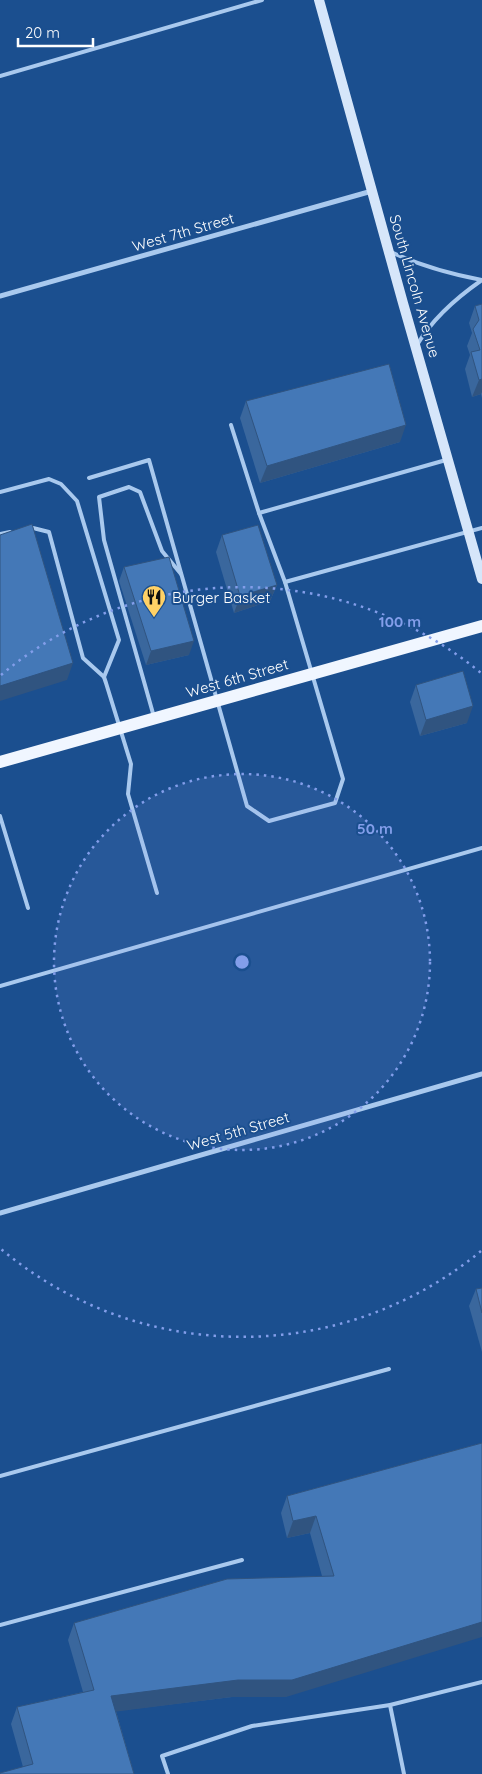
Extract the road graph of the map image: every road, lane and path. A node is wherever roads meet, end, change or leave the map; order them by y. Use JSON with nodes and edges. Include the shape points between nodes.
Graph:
{"nodes":[{"id":1,"x":262,"y":0,"type":"edge"},
{"id":2,"x":319,"y":0,"type":"edge"},
{"id":3,"x":0,"y":76,"type":"edge"},
{"id":4,"x":373,"y":191,"type":"junction"},
{"id":5,"x":389,"y":251,"type":"junction"},
{"id":6,"x":482,"y":280,"type":"edge"},
{"id":7,"x":0,"y":296,"type":"edge"},
{"id":8,"x":416,"y":347,"type":"junction"},
{"id":9,"x":231,"y":424,"type":"dead end"},
{"id":10,"x":448,"y":459,"type":"junction"},
{"id":11,"x":89,"y":478,"type":"dead end"},
{"id":12,"x":0,"y":492,"type":"edge"},
{"id":13,"x":259,"y":513,"type":"junction"},
{"id":14,"x":482,"y":528,"type":"edge"},
{"id":15,"x":25,"y":530,"type":"edge"},
{"id":16,"x":16,"y":531,"type":"edge"},
{"id":17,"x":468,"y":532,"type":"junction"},
{"id":18,"x":0,"y":534,"type":"edge"},
{"id":19,"x":182,"y":576,"type":"junction"},
{"id":20,"x":482,"y":579,"type":"edge"},
{"id":21,"x":285,"y":582,"type":"junction"},
{"id":22,"x":482,"y":626,"type":"edge"},
{"id":23,"x":312,"y":674,"type":"junction"},
{"id":24,"x":104,"y":677,"type":"junction"},
{"id":25,"x":217,"y":700,"type":"junction"},
{"id":26,"x":155,"y":718,"type":"junction"},
{"id":27,"x":120,"y":728,"type":"junction"},
{"id":28,"x":0,"y":762,"type":"edge"},
{"id":29,"x":0,"y":816,"type":"edge"},
{"id":30,"x":482,"y":848,"type":"edge"},
{"id":31,"x":157,"y":894,"type":"dead end"},
{"id":32,"x":28,"y":908,"type":"dead end"},
{"id":33,"x":0,"y":986,"type":"edge"},
{"id":34,"x":482,"y":1074,"type":"edge"},
{"id":35,"x":0,"y":1213,"type":"edge"},
{"id":36,"x":389,"y":1369,"type":"dead end"},
{"id":37,"x":0,"y":1476,"type":"edge"},
{"id":38,"x":242,"y":1560,"type":"dead end"},
{"id":39,"x":0,"y":1626,"type":"edge"},
{"id":40,"x":482,"y":1682,"type":"edge"},
{"id":41,"x":390,"y":1706,"type":"junction"},
{"id":42,"x":168,"y":1774,"type":"edge"},
{"id":43,"x":404,"y":1774,"type":"edge"}],
"edges":[{"from":1,"to":3,"type":"lane"},
{"from":2,"to":4,"type":"main road","name":"South Lincoln Avenue"},
{"from":4,"to":5,"type":"main road","name":"South Lincoln Avenue"},
{"from":4,"to":7,"type":"street","name":"West 7th Street"},
{"from":5,"to":6,"type":"lane","via":[[429,268]]},
{"from":5,"to":8,"type":"main road","name":"South Lincoln Avenue"},
{"from":6,"to":8,"type":"lane","via":[[439,315]]},
{"from":8,"to":10,"type":"main road","name":"South Lincoln Avenue"},
{"from":9,"to":13,"type":"lane"},
{"from":10,"to":13,"type":"lane"},
{"from":10,"to":17,"type":"main road","name":"South Lincoln Avenue"},
{"from":11,"to":19,"type":"lane","via":[[149,460]]},
{"from":12,"to":24,"type":"lane","via":[[49,479],[61,484],[77,501],[119,640]]},
{"from":13,"to":21,"type":"lane"},
{"from":14,"to":17,"type":"lane"},
{"from":15,"to":24,"type":"lane","via":[[33,528],[48,532],[83,658]]},
{"from":16,"to":18,"type":"lane"},
{"from":17,"to":20,"type":"main road","name":"South Lincoln Avenue"},
{"from":17,"to":21,"type":"lane"},
{"from":19,"to":25,"type":"lane"},
{"from":19,"to":26,"type":"lane","via":[[162,551],[140,492],[128,487],[99,497],[104,540]]},
{"from":21,"to":23,"type":"lane"},
{"from":22,"to":23,"type":"main road","name":"West 6th Street"},
{"from":23,"to":25,"type":"main road","name":"West 6th Street"},
{"from":23,"to":25,"type":"lane","via":[[343,779],[335,803],[269,821],[248,806]]},
{"from":24,"to":27,"type":"lane"},
{"from":25,"to":26,"type":"main road","name":"West 6th Street"},
{"from":26,"to":27,"type":"main road","name":"West 6th Street"},
{"from":27,"to":28,"type":"main road","name":"West 6th Street"},
{"from":27,"to":31,"type":"lane","via":[[131,764],[128,794]]},
{"from":29,"to":32,"type":"lane"},
{"from":30,"to":33,"type":"lane"},
{"from":34,"to":35,"type":"street","name":"West 5th Street"},
{"from":36,"to":37,"type":"lane"},
{"from":38,"to":39,"type":"lane"},
{"from":40,"to":41,"type":"lane"},
{"from":41,"to":42,"type":"lane","via":[[252,1726],[162,1756]]},
{"from":41,"to":43,"type":"lane"}]}
